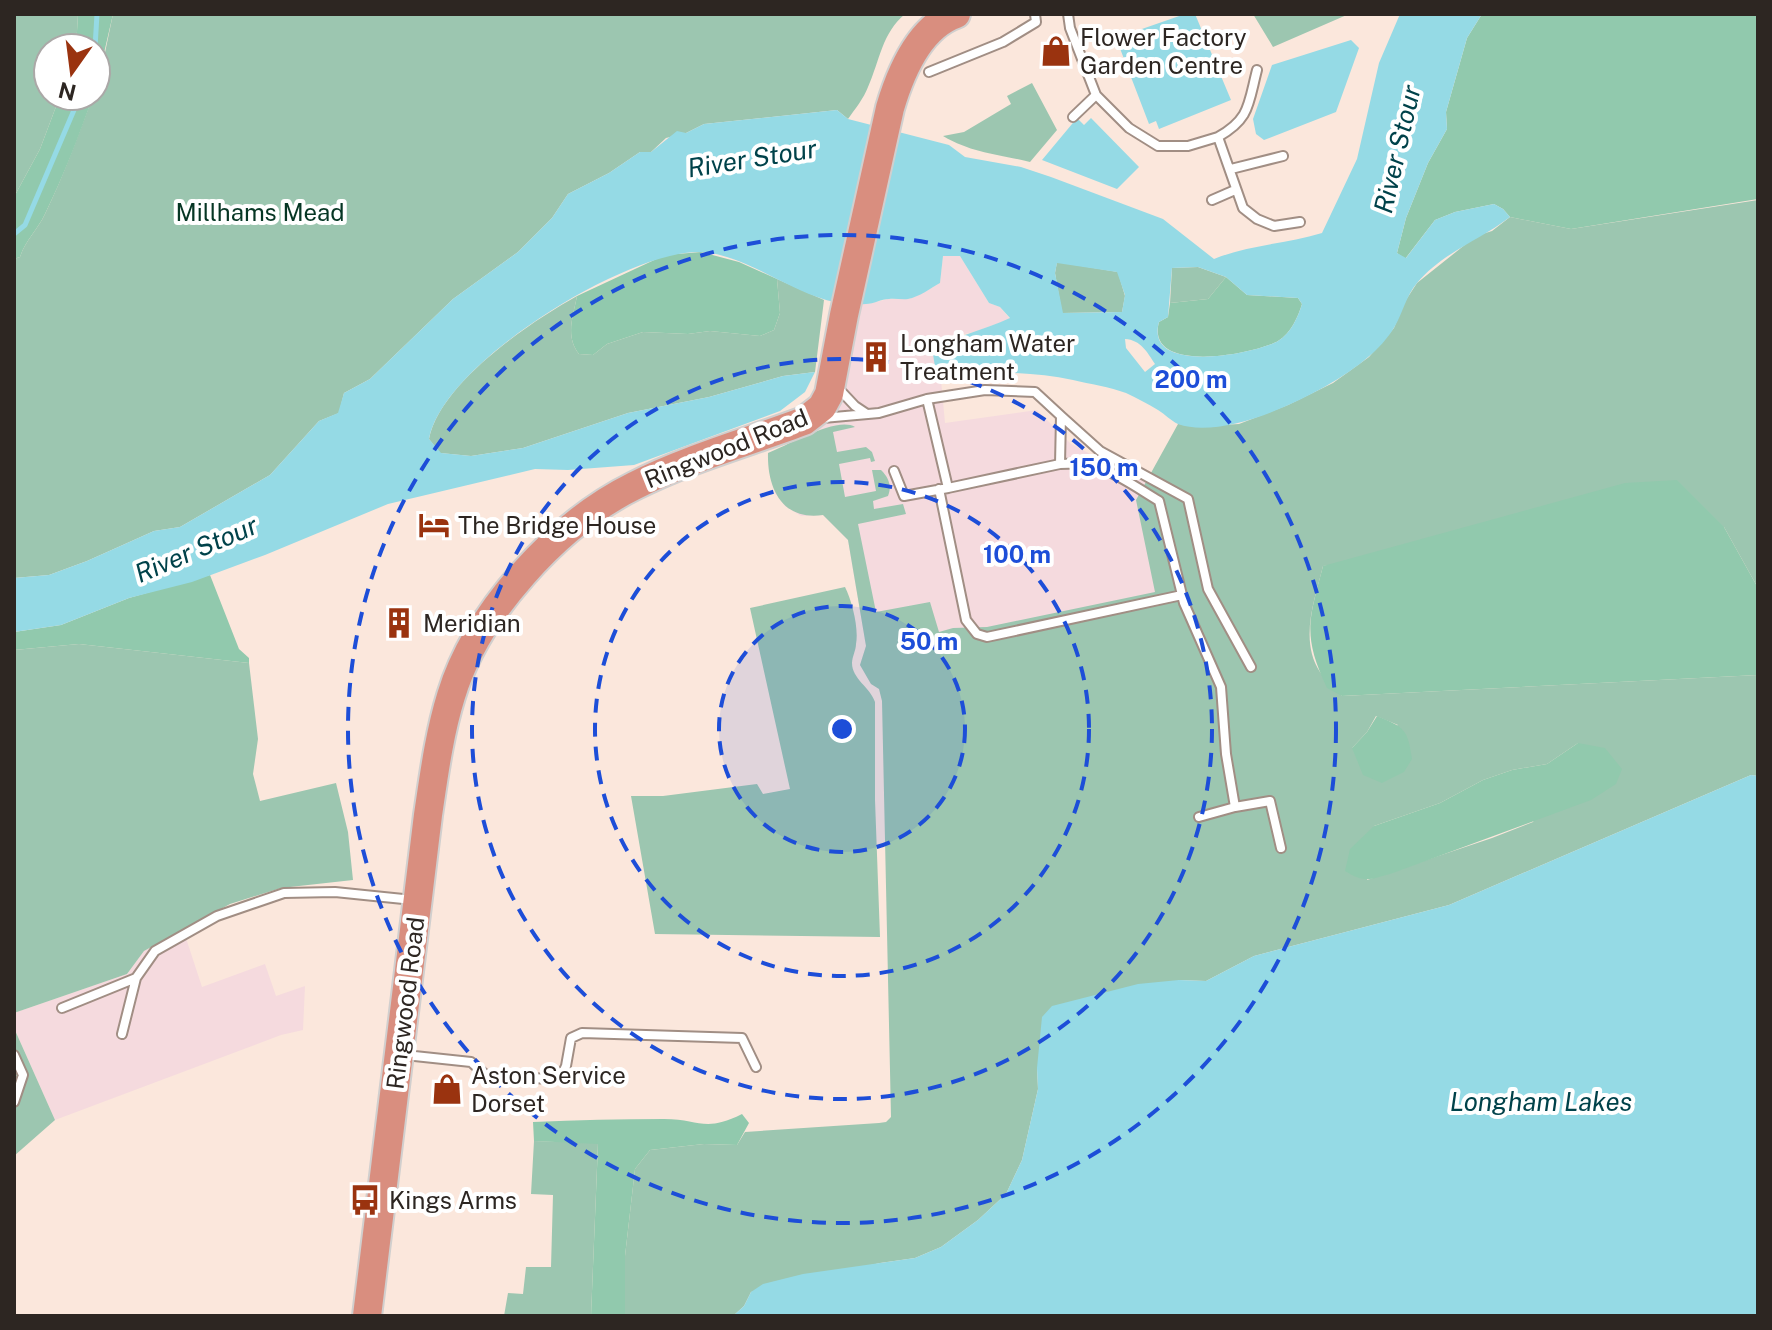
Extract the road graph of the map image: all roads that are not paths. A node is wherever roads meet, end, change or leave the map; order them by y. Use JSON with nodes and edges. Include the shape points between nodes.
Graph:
{"nodes":[{"id":1,"x":956,"y":14,"type":"edge"},
{"id":2,"x":1035,"y":14,"type":"edge"},
{"id":3,"x":1068,"y":14,"type":"edge"},
{"id":4,"x":1257,"y":70,"type":"dead end"},
{"id":5,"x":929,"y":72,"type":"dead end"},
{"id":6,"x":1096,"y":95,"type":"junction"},
{"id":7,"x":1073,"y":117,"type":"dead end"},
{"id":8,"x":1218,"y":137,"type":"junction"},
{"id":9,"x":1283,"y":156,"type":"dead end"},
{"id":10,"x":1231,"y":169,"type":"junction"},
{"id":11,"x":1235,"y":190,"type":"junction"},
{"id":12,"x":1212,"y":200,"type":"dead end"},
{"id":13,"x":1300,"y":222,"type":"dead end"},
{"id":14,"x":833,"y":377,"type":"junction"},
{"id":15,"x":927,"y":399,"type":"junction"},
{"id":16,"x":868,"y":414,"type":"junction"},
{"id":17,"x":811,"y":415,"type":"junction"},
{"id":18,"x":1061,"y":416,"type":"junction"},
{"id":19,"x":1060,"y":464,"type":"junction"},
{"id":20,"x":894,"y":471,"type":"dead end"},
{"id":21,"x":944,"y":489,"type":"junction"},
{"id":22,"x":1182,"y":595,"type":"junction"},
{"id":23,"x":1251,"y":667,"type":"dead end"},
{"id":24,"x":1235,"y":807,"type":"junction"},
{"id":25,"x":1199,"y":817,"type":"dead end"},
{"id":26,"x":1281,"y":848,"type":"dead end"},
{"id":27,"x":417,"y":901,"type":"junction"},
{"id":28,"x":136,"y":978,"type":"junction"},
{"id":29,"x":62,"y":1008,"type":"dead end"},
{"id":30,"x":122,"y":1034,"type":"dead end"},
{"id":31,"x":399,"y":1054,"type":"junction"},
{"id":32,"x":14,"y":1055,"type":"edge"},
{"id":33,"x":756,"y":1067,"type":"dead end"},
{"id":34,"x":14,"y":1102,"type":"edge"},
{"id":35,"x":367,"y":1316,"type":"edge"}],
"edges":[{"from":1,"to":14,"type":"highway","name":"Ringwood Road","via":[[929,33],[899,75]]},
{"from":2,"to":5,"type":"lane","via":[[1036,22],[1003,42]]},
{"from":3,"to":6,"type":"lane"},
{"from":4,"to":8,"type":"lane","via":[[1238,126]]},
{"from":6,"to":7,"type":"lane"},
{"from":6,"to":8,"type":"lane","via":[[1129,128],[1158,146],[1188,146]]},
{"from":8,"to":10,"type":"lane"},
{"from":9,"to":10,"type":"lane"},
{"from":10,"to":11,"type":"lane"},
{"from":11,"to":12,"type":"lane"},
{"from":11,"to":13,"type":"lane","via":[[1243,208],[1257,219],[1274,226]]},
{"from":14,"to":16,"type":"lane","via":[[842,395]]},
{"from":14,"to":17,"type":"highway","name":"Ringwood Road","via":[[822,407]]},
{"from":15,"to":16,"type":"lane"},
{"from":15,"to":18,"type":"lane","via":[[985,390],[1035,392]]},
{"from":15,"to":21,"type":"lane"},
{"from":16,"to":17,"type":"lane","via":[[828,419]]},
{"from":17,"to":27,"type":"highway","name":"Ringwood Road","via":[[634,486],[589,512],[543,552],[506,596],[470,651],[451,693]]},
{"from":18,"to":19,"type":"lane"},
{"from":18,"to":23,"type":"lane","via":[[1100,451],[1188,499],[1208,589]]},
{"from":19,"to":21,"type":"lane"},
{"from":19,"to":22,"type":"lane","via":[[1105,469],[1159,501]]},
{"from":20,"to":21,"type":"lane","via":[[904,496]]},
{"from":21,"to":22,"type":"lane","via":[[966,620],[977,634],[987,637]]},
{"from":22,"to":24,"type":"lane","via":[[1221,687]]},
{"from":24,"to":25,"type":"lane"},
{"from":24,"to":26,"type":"lane","via":[[1270,801]]},
{"from":27,"to":28,"type":"lane","via":[[335,892],[284,893],[217,916],[155,951]]},
{"from":27,"to":31,"type":"highway","name":"Ringwood Road"},
{"from":28,"to":29,"type":"lane"},
{"from":28,"to":30,"type":"lane"},
{"from":31,"to":33,"type":"lane","via":[[471,1062],[488,1077],[560,1079],[571,1038],[582,1033],[742,1038]]},
{"from":31,"to":35,"type":"highway","name":"Ringwood Road"},
{"from":32,"to":34,"type":"lane","via":[[23,1075]]}]}
